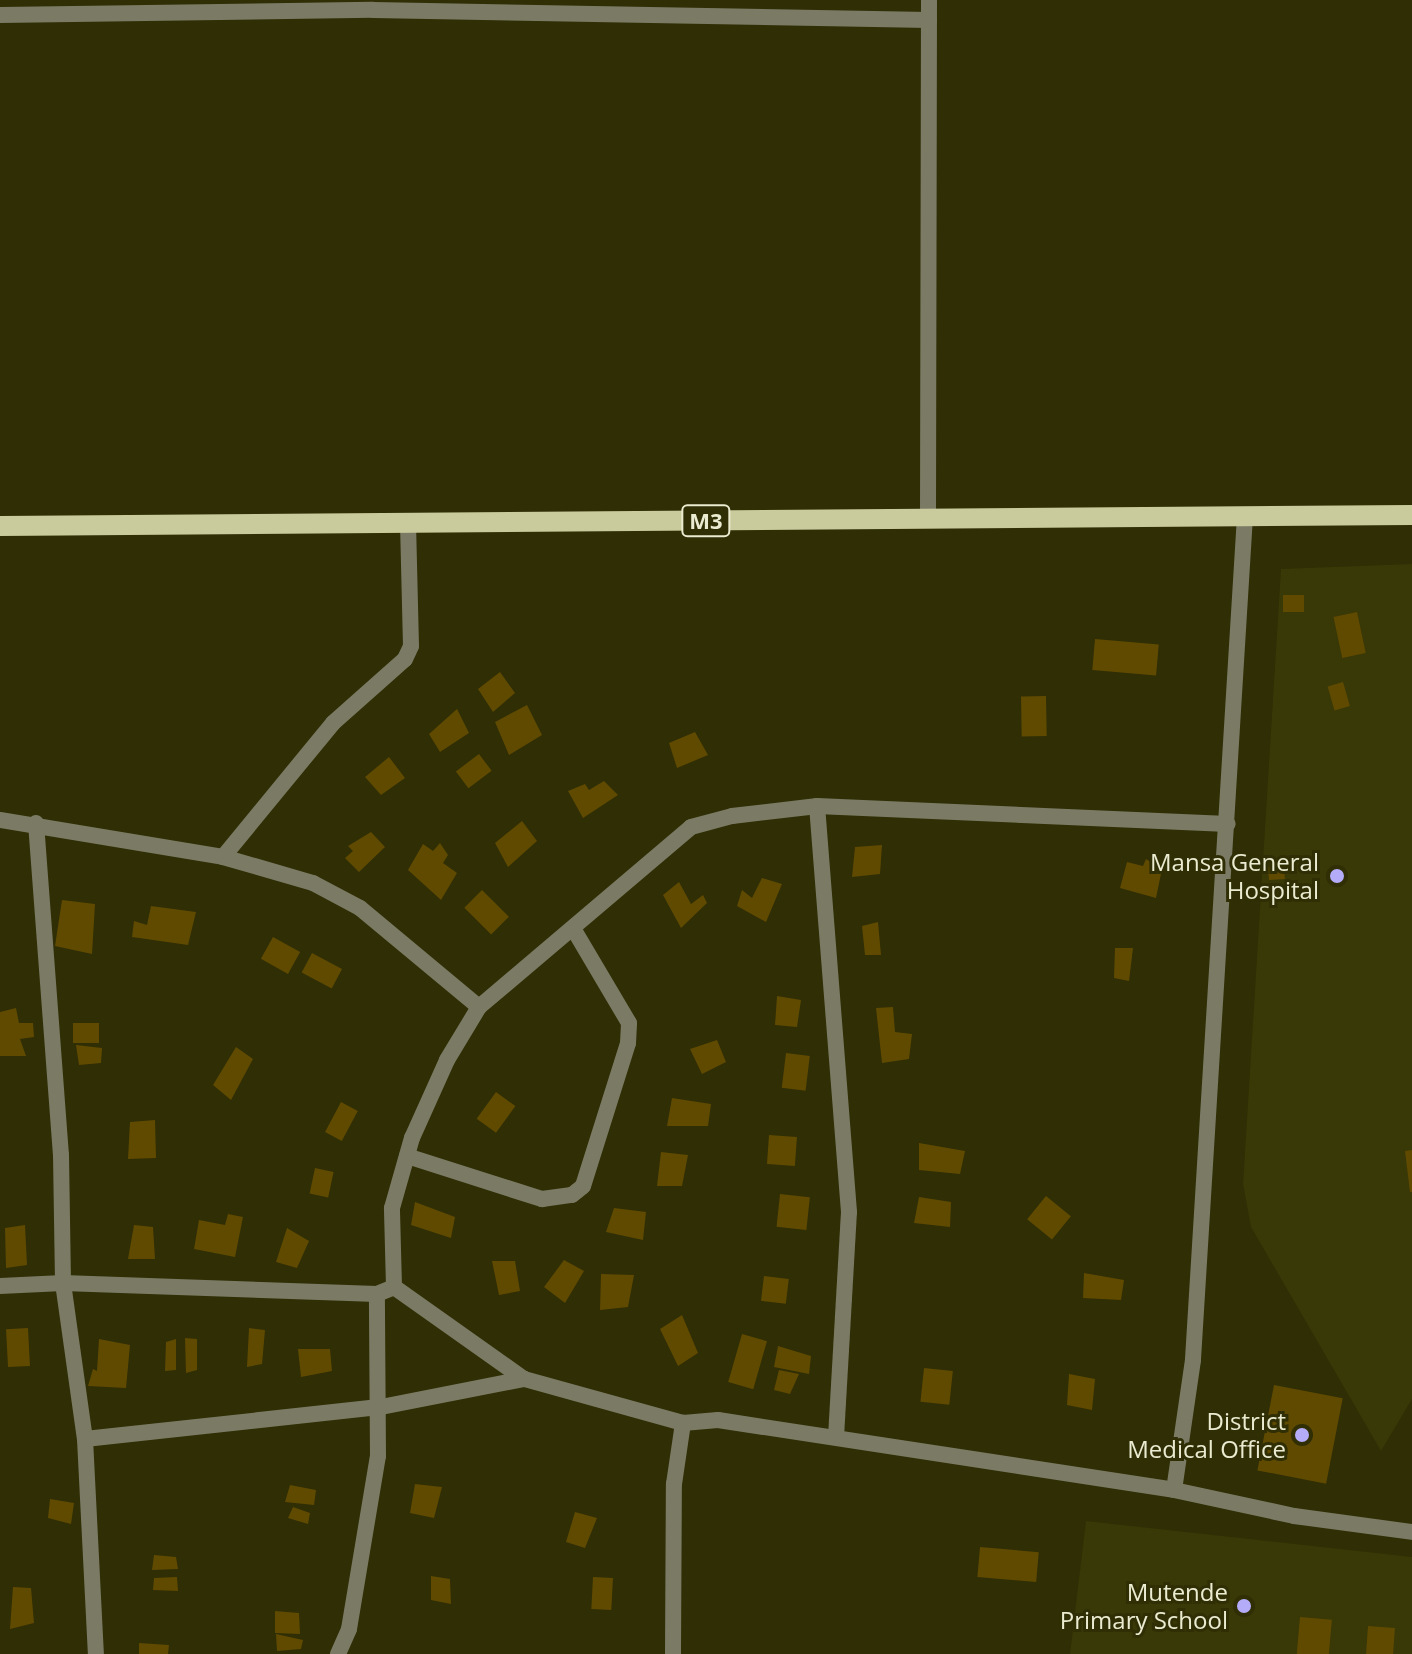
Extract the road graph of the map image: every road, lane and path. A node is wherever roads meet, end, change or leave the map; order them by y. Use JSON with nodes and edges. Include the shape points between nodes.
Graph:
{"nodes":[{"id":1,"x":929,"y":0,"type":"edge"},
{"id":2,"x":372,"y":5,"type":"edge"},
{"id":3,"x":0,"y":15,"type":"edge"},
{"id":4,"x":929,"y":20,"type":"junction"},
{"id":5,"x":1412,"y":515,"type":"edge"},
{"id":6,"x":1245,"y":516,"type":"junction"},
{"id":7,"x":928,"y":519,"type":"junction"},
{"id":8,"x":408,"y":525,"type":"junction"},
{"id":9,"x":0,"y":526,"type":"edge"},
{"id":10,"x":817,"y":806,"type":"junction"},
{"id":11,"x":0,"y":820,"type":"edge"},
{"id":12,"x":36,"y":823,"type":"junction"},
{"id":13,"x":1228,"y":824,"type":"junction"},
{"id":14,"x":223,"y":857,"type":"junction"},
{"id":15,"x":574,"y":930,"type":"junction"},
{"id":16,"x":479,"y":1007,"type":"junction"},
{"id":17,"x":407,"y":1156,"type":"junction"},
{"id":18,"x":63,"y":1283,"type":"junction"},
{"id":19,"x":0,"y":1286,"type":"edge"},
{"id":20,"x":394,"y":1287,"type":"junction"},
{"id":21,"x":377,"y":1294,"type":"junction"},
{"id":22,"x":524,"y":1379,"type":"junction"},
{"id":23,"x":381,"y":1407,"type":"junction"},
{"id":24,"x":683,"y":1423,"type":"junction"},
{"id":25,"x":836,"y":1437,"type":"junction"},
{"id":26,"x":85,"y":1439,"type":"junction"},
{"id":27,"x":1174,"y":1490,"type":"junction"},
{"id":28,"x":1412,"y":1532,"type":"edge"},
{"id":29,"x":96,"y":1654,"type":"edge"},
{"id":30,"x":338,"y":1654,"type":"edge"},
{"id":31,"x":673,"y":1654,"type":"edge"}],
"edges":[{"from":1,"to":4,"type":"street"},
{"from":2,"to":3,"type":"street"},
{"from":2,"to":4,"type":"street"},
{"from":4,"to":7,"type":"street"},
{"from":5,"to":6,"type":"main road","number":"M3"},
{"from":6,"to":7,"type":"main road","number":"M3"},
{"from":6,"to":13,"type":"street"},
{"from":7,"to":8,"type":"main road","number":"M3"},
{"from":8,"to":9,"type":"main road","number":"M3"},
{"from":8,"to":14,"type":"street","via":[[411,646],[405,659],[333,723]]},
{"from":10,"to":13,"type":"street"},
{"from":10,"to":15,"type":"street","via":[[732,816],[691,827]]},
{"from":10,"to":25,"type":"street","via":[[849,1212]]},
{"from":11,"to":12,"type":"street"},
{"from":12,"to":14,"type":"street"},
{"from":12,"to":18,"type":"street","via":[[61,1155]]},
{"from":13,"to":27,"type":"street","via":[[1193,1360]]},
{"from":14,"to":16,"type":"street","via":[[313,883],[360,908]]},
{"from":15,"to":16,"type":"street"},
{"from":15,"to":17,"type":"street","via":[[629,1023],[628,1043],[583,1186],[572,1195],[542,1199]]},
{"from":16,"to":17,"type":"street","via":[[447,1060]]},
{"from":17,"to":20,"type":"street","via":[[392,1208]]},
{"from":18,"to":19,"type":"street"},
{"from":18,"to":21,"type":"street"},
{"from":18,"to":26,"type":"street"},
{"from":20,"to":21,"type":"street"},
{"from":20,"to":22,"type":"street"},
{"from":21,"to":23,"type":"street"},
{"from":22,"to":23,"type":"street"},
{"from":22,"to":24,"type":"street"},
{"from":23,"to":26,"type":"street"},
{"from":23,"to":30,"type":"street","via":[[371,1514],[349,1629]]},
{"from":24,"to":25,"type":"street","via":[[718,1420]]},
{"from":24,"to":31,"type":"street","via":[[674,1484]]},
{"from":25,"to":27,"type":"street"},
{"from":26,"to":29,"type":"street"},
{"from":27,"to":28,"type":"street","via":[[1294,1516]]}]}
